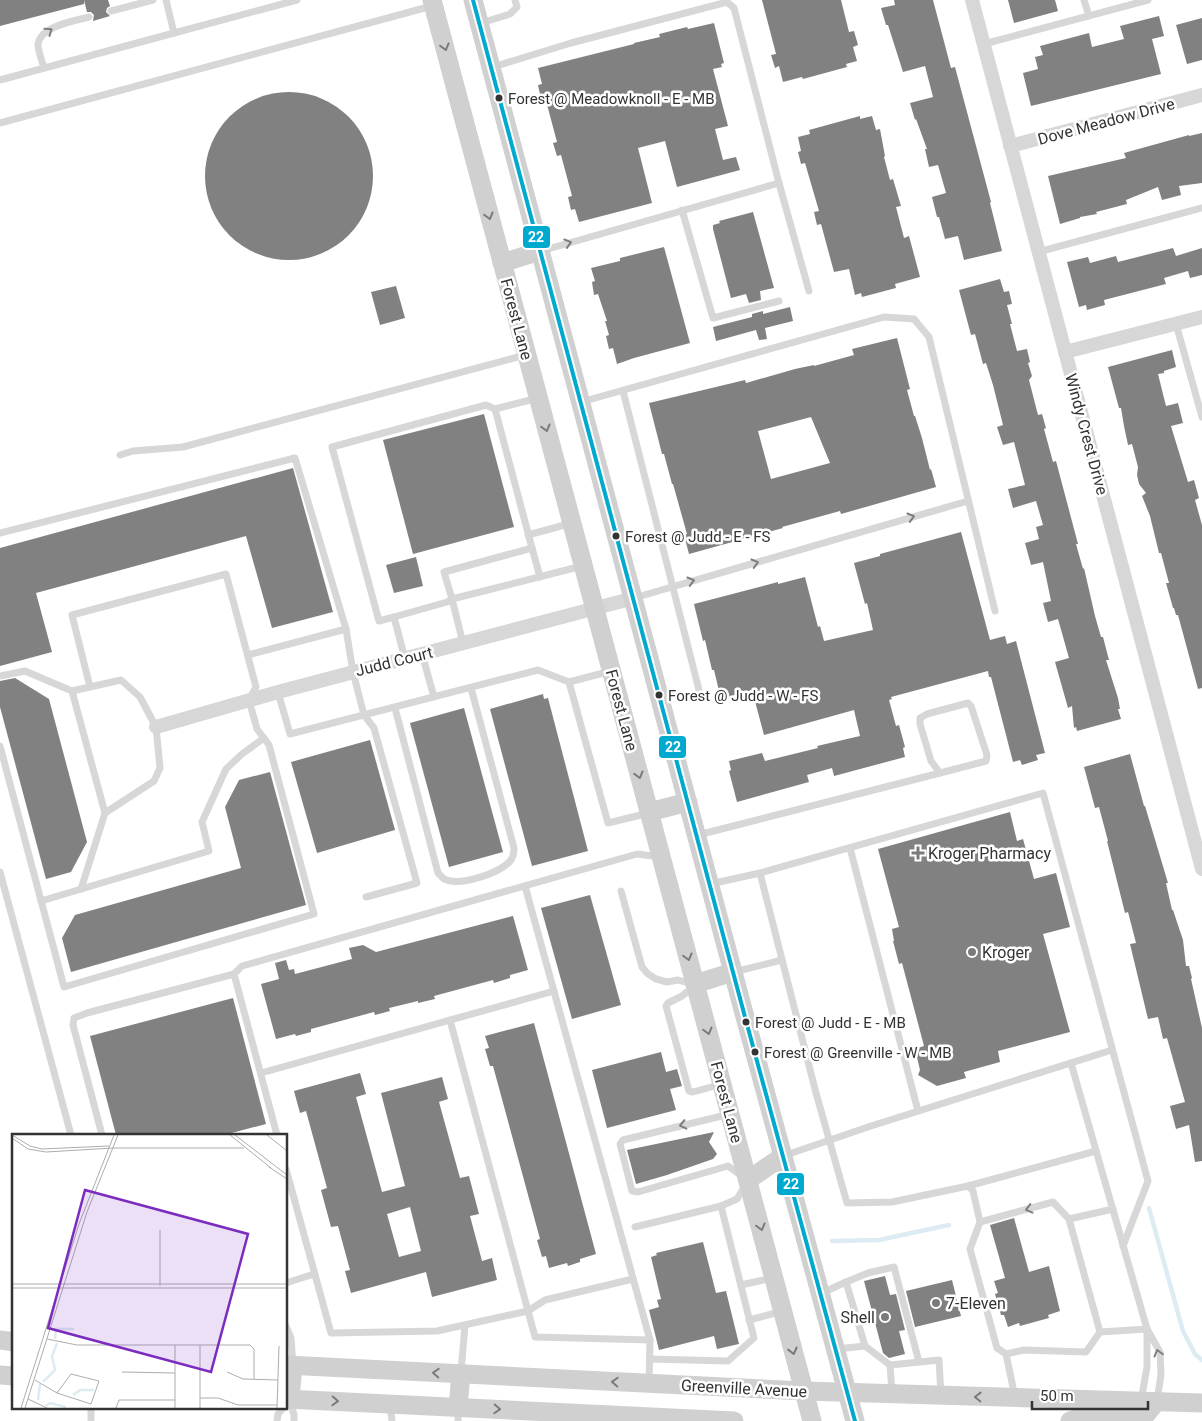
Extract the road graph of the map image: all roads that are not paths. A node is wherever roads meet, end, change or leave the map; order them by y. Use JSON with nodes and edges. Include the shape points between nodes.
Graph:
{"nodes":[{"id":1,"x":153,"y":0,"type":"edge"},
{"id":2,"x":166,"y":0,"type":"edge"},
{"id":3,"x":297,"y":0,"type":"edge"},
{"id":4,"x":473,"y":0,"type":"edge"},
{"id":5,"x":515,"y":0,"type":"edge"},
{"id":6,"x":972,"y":0,"type":"edge"},
{"id":7,"x":1084,"y":0,"type":"edge"},
{"id":8,"x":1148,"y":0,"type":"edge"},
{"id":9,"x":433,"y":3,"type":"edge"},
{"id":10,"x":111,"y":11,"type":"dead end"},
{"id":11,"x":1089,"y":16,"type":"junction"},
{"id":12,"x":89,"y":17,"type":"dead end"},
{"id":13,"x":488,"y":21,"type":"junction"},
{"id":14,"x":174,"y":33,"type":"junction"},
{"id":15,"x":984,"y":44,"type":"junction"},
{"id":16,"x":44,"y":68,"type":"junction"},
{"id":17,"x":491,"y":68,"type":"junction"},
{"id":18,"x":0,"y":80,"type":"edge"},
{"id":19,"x":1202,"y":95,"type":"edge"},
{"id":20,"x":0,"y":122,"type":"edge"},
{"id":21,"x":1010,"y":146,"type":"junction"},
{"id":22,"x":779,"y":183,"type":"junction"},
{"id":23,"x":1202,"y":208,"type":"edge"},
{"id":24,"x":682,"y":210,"type":"junction"},
{"id":25,"x":540,"y":251,"type":"junction"},
{"id":26,"x":1038,"y":252,"type":"junction"},
{"id":27,"x":502,"y":263,"type":"junction"},
{"id":28,"x":809,"y":291,"type":"dead end"},
{"id":29,"x":779,"y":300,"type":"dead end"},
{"id":30,"x":1202,"y":317,"type":"edge"},
{"id":31,"x":1176,"y":324,"type":"junction"},
{"id":32,"x":1065,"y":352,"type":"junction"},
{"id":33,"x":526,"y":354,"type":"junction"},
{"id":34,"x":623,"y":391,"type":"junction"},
{"id":35,"x":538,"y":398,"type":"junction"},
{"id":36,"x":581,"y":402,"type":"junction"},
{"id":37,"x":495,"y":409,"type":"junction"},
{"id":38,"x":1202,"y":417,"type":"edge"},
{"id":39,"x":120,"y":455,"type":"dead end"},
{"id":40,"x":968,"y":501,"type":"junction"},
{"id":41,"x":572,"y":523,"type":"junction"},
{"id":42,"x":0,"y":533,"type":"edge"},
{"id":43,"x":528,"y":535,"type":"junction"},
{"id":44,"x":532,"y":548,"type":"junction"},
{"id":45,"x":583,"y":566,"type":"junction"},
{"id":46,"x":540,"y":577,"type":"junction"},
{"id":47,"x":674,"y":586,"type":"junction"},
{"id":48,"x":634,"y":598,"type":"junction"},
{"id":49,"x":452,"y":599,"type":"junction"},
{"id":50,"x":595,"y":609,"type":"junction"},
{"id":51,"x":995,"y":611,"type":"dead end"},
{"id":52,"x":394,"y":617,"type":"junction"},
{"id":53,"x":346,"y":628,"type":"junction"},
{"id":54,"x":463,"y":644,"type":"junction"},
{"id":55,"x":422,"y":654,"type":"junction"},
{"id":56,"x":248,"y":655,"type":"junction"},
{"id":57,"x":405,"y":658,"type":"junction"},
{"id":58,"x":612,"y":671,"type":"junction"},
{"id":59,"x":353,"y":672,"type":"junction"},
{"id":60,"x":0,"y":676,"type":"edge"},
{"id":61,"x":570,"y":682,"type":"junction"},
{"id":62,"x":90,"y":687,"type":"junction"},
{"id":63,"x":471,"y":688,"type":"junction"},
{"id":64,"x":699,"y":690,"type":"dead end"},
{"id":65,"x":72,"y":691,"type":"junction"},
{"id":66,"x":278,"y":692,"type":"junction"},
{"id":67,"x":434,"y":697,"type":"junction"},
{"id":68,"x":249,"y":700,"type":"junction"},
{"id":69,"x":395,"y":708,"type":"junction"},
{"id":70,"x":364,"y":715,"type":"junction"},
{"id":71,"x":156,"y":727,"type":"junction"},
{"id":72,"x":264,"y":738,"type":"junction"},
{"id":73,"x":0,"y":746,"type":"edge"},
{"id":74,"x":940,"y":773,"type":"junction"},
{"id":75,"x":688,"y":802,"type":"junction"},
{"id":76,"x":649,"y":812,"type":"junction"},
{"id":77,"x":105,"y":813,"type":"junction"},
{"id":78,"x":697,"y":836,"type":"junction"},
{"id":79,"x":850,"y":848,"type":"junction"},
{"id":80,"x":661,"y":857,"type":"junction"},
{"id":81,"x":1202,"y":868,"type":"edge"},
{"id":82,"x":0,"y":872,"type":"edge"},
{"id":83,"x":760,"y":873,"type":"junction"},
{"id":84,"x":710,"y":884,"type":"junction"},
{"id":85,"x":525,"y":886,"type":"junction"},
{"id":86,"x":81,"y":889,"type":"junction"},
{"id":87,"x":622,"y":891,"type":"dead end"},
{"id":88,"x":366,"y":896,"type":"dead end"},
{"id":89,"x":41,"y":900,"type":"junction"},
{"id":90,"x":782,"y":960,"type":"junction"},
{"id":91,"x":733,"y":972,"type":"junction"},
{"id":92,"x":234,"y":974,"type":"junction"},
{"id":93,"x":695,"y":984,"type":"junction"},
{"id":94,"x":554,"y":991,"type":"junction"},
{"id":95,"x":450,"y":1020,"type":"junction"},
{"id":96,"x":1112,"y":1050,"type":"junction"},
{"id":97,"x":1071,"y":1063,"type":"junction"},
{"id":98,"x":261,"y":1072,"type":"junction"},
{"id":99,"x":722,"y":1084,"type":"junction"},
{"id":100,"x":918,"y":1111,"type":"junction"},
{"id":101,"x":730,"y":1114,"type":"junction"},
{"id":102,"x":71,"y":1134,"type":"edge"},
{"id":103,"x":102,"y":1134,"type":"edge"},
{"id":104,"x":277,"y":1134,"type":"edge"},
{"id":105,"x":830,"y":1140,"type":"junction"},
{"id":106,"x":1096,"y":1151,"type":"junction"},
{"id":107,"x":783,"y":1156,"type":"junction"},
{"id":108,"x":288,"y":1176,"type":"edge"},
{"id":109,"x":748,"y":1180,"type":"junction"},
{"id":110,"x":968,"y":1186,"type":"junction"},
{"id":111,"x":721,"y":1206,"type":"junction"},
{"id":112,"x":1113,"y":1209,"type":"junction"},
{"id":113,"x":1069,"y":1219,"type":"junction"},
{"id":114,"x":980,"y":1222,"type":"junction"},
{"id":115,"x":635,"y":1228,"type":"dead end"},
{"id":116,"x":1123,"y":1246,"type":"junction"},
{"id":117,"x":314,"y":1274,"type":"junction"},
{"id":118,"x":774,"y":1277,"type":"junction"},
{"id":119,"x":633,"y":1279,"type":"junction"},
{"id":120,"x":288,"y":1282,"type":"edge"},
{"id":121,"x":846,"y":1282,"type":"junction"},
{"id":122,"x":741,"y":1285,"type":"junction"},
{"id":123,"x":820,"y":1294,"type":"junction"},
{"id":124,"x":783,"y":1311,"type":"junction"},
{"id":125,"x":528,"y":1312,"type":"junction"},
{"id":126,"x":749,"y":1320,"type":"junction"},
{"id":127,"x":466,"y":1325,"type":"junction"},
{"id":128,"x":1147,"y":1329,"type":"junction"},
{"id":129,"x":288,"y":1332,"type":"edge"},
{"id":130,"x":1100,"y":1332,"type":"junction"},
{"id":131,"x":650,"y":1340,"type":"junction"},
{"id":132,"x":865,"y":1346,"type":"junction"},
{"id":133,"x":835,"y":1350,"type":"junction"},
{"id":134,"x":1006,"y":1354,"type":"junction"},
{"id":135,"x":650,"y":1359,"type":"junction"},
{"id":136,"x":919,"y":1362,"type":"junction"},
{"id":137,"x":290,"y":1365,"type":"edge"},
{"id":138,"x":890,"y":1365,"type":"junction"},
{"id":139,"x":461,"y":1374,"type":"junction"},
{"id":140,"x":288,"y":1384,"type":"edge"},
{"id":141,"x":650,"y":1384,"type":"junction"},
{"id":142,"x":804,"y":1391,"type":"junction"},
{"id":143,"x":847,"y":1392,"type":"junction"},
{"id":144,"x":892,"y":1393,"type":"junction"},
{"id":145,"x":941,"y":1396,"type":"junction"},
{"id":146,"x":1016,"y":1397,"type":"junction"},
{"id":147,"x":1149,"y":1401,"type":"junction"},
{"id":148,"x":288,"y":1402,"type":"edge"},
{"id":149,"x":1202,"y":1403,"type":"edge"},
{"id":150,"x":288,"y":1405,"type":"edge"},
{"id":151,"x":91,"y":1408,"type":"edge"},
{"id":152,"x":282,"y":1408,"type":"edge"},
{"id":153,"x":391,"y":1412,"type":"edge"},
{"id":154,"x":458,"y":1414,"type":"edge"},
{"id":155,"x":595,"y":1418,"type":"edge"},
{"id":156,"x":664,"y":1419,"type":"edge"},
{"id":157,"x":91,"y":1421,"type":"edge"},
{"id":158,"x":277,"y":1421,"type":"edge"},
{"id":159,"x":294,"y":1421,"type":"edge"},
{"id":160,"x":716,"y":1421,"type":"edge"},
{"id":161,"x":734,"y":1421,"type":"edge"},
{"id":162,"x":812,"y":1421,"type":"edge"},
{"id":163,"x":855,"y":1421,"type":"edge"},
{"id":164,"x":1070,"y":1421,"type":"edge"}],
"edges":[{"from":1,"to":10,"type":"lane"},
{"from":2,"to":14,"type":"lane"},
{"from":3,"to":14,"type":"lane"},
{"from":4,"to":13,"type":"main road"},
{"from":5,"to":13,"type":"lane","via":[[517,7],[510,14]]},
{"from":6,"to":15,"type":"street","name":"Windy Crest Drive"},
{"from":7,"to":11,"type":"lane"},
{"from":8,"to":11,"type":"lane"},
{"from":9,"to":20,"type":"lane"},
{"from":9,"to":27,"type":"main road","name":"Forest Lane","one_way":true},
{"from":11,"to":15,"type":"lane"},
{"from":16,"to":12,"type":"lane","one_way":true,"via":[[38,45],[42,35],[56,26]]},
{"from":13,"to":17,"type":"main road"},
{"from":14,"to":16,"type":"lane"},
{"from":15,"to":21,"type":"street","name":"Windy Crest Drive"},
{"from":16,"to":18,"type":"lane"},
{"from":17,"to":22,"type":"lane","via":[[571,43],[727,2],[734,8]]},
{"from":17,"to":25,"type":"main road"},
{"from":19,"to":21,"type":"street","name":"Dove Meadow Drive"},
{"from":21,"to":26,"type":"street","name":"Windy Crest Drive"},
{"from":22,"to":24,"type":"lane"},
{"from":22,"to":28,"type":"lane"},
{"from":23,"to":26,"type":"lane"},
{"from":25,"to":24,"type":"lane","one_way":true},
{"from":24,"to":29,"type":"lane","via":[[713,318]]},
{"from":25,"to":27,"type":"main road"},
{"from":25,"to":36,"type":"main road"},
{"from":26,"to":32,"type":"street","name":"Windy Crest Drive"},
{"from":27,"to":33,"type":"main road","name":"Forest Lane"},
{"from":30,"to":31,"type":"street"},
{"from":31,"to":32,"type":"street"},
{"from":31,"to":38,"type":"lane"},
{"from":32,"to":81,"type":"street","name":"Windy Crest Drive"},
{"from":33,"to":35,"type":"main road","name":"Forest Lane"},
{"from":33,"to":39,"type":"lane","via":[[183,447]]},
{"from":34,"to":36,"type":"lane"},
{"from":34,"to":40,"type":"lane","via":[[884,317],[914,319],[929,337]]},
{"from":34,"to":47,"type":"lane"},
{"from":35,"to":37,"type":"lane"},
{"from":35,"to":41,"type":"main road","name":"Forest Lane","one_way":true},
{"from":36,"to":48,"type":"main road"},
{"from":37,"to":43,"type":"lane"},
{"from":37,"to":52,"type":"lane","via":[[486,405],[332,447],[379,621]]},
{"from":47,"to":40,"type":"lane","one_way":true},
{"from":40,"to":51,"type":"lane"},
{"from":41,"to":43,"type":"lane"},
{"from":41,"to":45,"type":"main road","name":"Forest Lane"},
{"from":42,"to":53,"type":"lane","via":[[296,458]]},
{"from":43,"to":44,"type":"lane"},
{"from":44,"to":46,"type":"lane"},
{"from":44,"to":49,"type":"lane","via":[[444,572]]},
{"from":45,"to":46,"type":"lane"},
{"from":45,"to":50,"type":"main road","name":"Forest Lane"},
{"from":46,"to":49,"type":"lane"},
{"from":47,"to":48,"type":"lane"},
{"from":47,"to":64,"type":"lane"},
{"from":48,"to":50,"type":"street","name":"Judd Court"},
{"from":48,"to":75,"type":"main road"},
{"from":49,"to":52,"type":"lane"},
{"from":49,"to":54,"type":"lane"},
{"from":50,"to":54,"type":"street","name":"Judd Court"},
{"from":50,"to":58,"type":"main road","name":"Forest Lane"},
{"from":52,"to":57,"type":"lane"},
{"from":53,"to":56,"type":"lane"},
{"from":53,"to":59,"type":"lane"},
{"from":54,"to":55,"type":"street","name":"Judd Court"},
{"from":55,"to":57,"type":"street","name":"Judd Court"},
{"from":55,"to":67,"type":"lane"},
{"from":56,"to":62,"type":"lane","via":[[226,574],[72,615]]},
{"from":56,"to":68,"type":"lane","via":[[256,687]]},
{"from":57,"to":59,"type":"street","name":"Judd Court"},
{"from":58,"to":61,"type":"lane"},
{"from":58,"to":76,"type":"main road","name":"Forest Lane","one_way":true},
{"from":59,"to":66,"type":"street","name":"Judd Court"},
{"from":59,"to":70,"type":"lane"},
{"from":60,"to":65,"type":"lane","via":[[25,670]]},
{"from":61,"to":63,"type":"lane","via":[[538,670]]},
{"from":61,"to":76,"type":"lane","via":[[608,823]]},
{"from":62,"to":65,"type":"lane"},
{"from":62,"to":71,"type":"lane","via":[[121,680],[140,697]]},
{"from":63,"to":67,"type":"lane"},
{"from":63,"to":69,"type":"lane","via":[[514,848],[512,859],[489,874],[458,882],[444,879],[438,873]]},
{"from":65,"to":77,"type":"lane"},
{"from":66,"to":68,"type":"street","name":"Judd Court"},
{"from":66,"to":70,"type":"lane","via":[[290,734]]},
{"from":67,"to":69,"type":"lane"},
{"from":68,"to":71,"type":"street","name":"Judd Court"},
{"from":68,"to":72,"type":"lane","via":[[257,729]]},
{"from":69,"to":70,"type":"lane"},
{"from":70,"to":88,"type":"lane","via":[[374,728],[417,883]]},
{"from":71,"to":77,"type":"lane","via":[[160,768],[154,780]]},
{"from":72,"to":86,"type":"lane","via":[[226,769],[202,822],[209,851]]},
{"from":72,"to":89,"type":"lane","via":[[269,745],[314,914],[64,987]]},
{"from":73,"to":89,"type":"lane"},
{"from":74,"to":74,"type":"lane","via":[[986,761],[987,755],[968,703],[920,718],[931,761]]},
{"from":74,"to":78,"type":"lane"},
{"from":75,"to":76,"type":"main road"},
{"from":75,"to":78,"type":"main road"},
{"from":76,"to":80,"type":"main road","name":"Forest Lane"},
{"from":77,"to":86,"type":"lane"},
{"from":78,"to":84,"type":"main road"},
{"from":79,"to":83,"type":"lane"},
{"from":79,"to":96,"type":"lane","via":[[1043,792]]},
{"from":79,"to":100,"type":"lane"},
{"from":80,"to":85,"type":"lane","via":[[637,854]]},
{"from":80,"to":93,"type":"main road","name":"Forest Lane","one_way":true},
{"from":82,"to":102,"type":"lane"},
{"from":83,"to":84,"type":"lane"},
{"from":83,"to":90,"type":"lane"},
{"from":84,"to":91,"type":"main road"},
{"from":85,"to":92,"type":"lane","via":[[242,966]]},
{"from":85,"to":94,"type":"lane"},
{"from":86,"to":89,"type":"lane"},
{"from":87,"to":93,"type":"lane","via":[[642,967],[656,980]]},
{"from":90,"to":91,"type":"lane"},
{"from":90,"to":105,"type":"lane"},
{"from":91,"to":93,"type":"main road"},
{"from":91,"to":107,"type":"main road"},
{"from":92,"to":98,"type":"lane"},
{"from":92,"to":103,"type":"lane","via":[[74,1018],[73,1025]]},
{"from":93,"to":99,"type":"main road","name":"Forest Lane","one_way":true},
{"from":93,"to":99,"type":"lane","via":[[666,1006],[689,1091]]},
{"from":94,"to":95,"type":"lane"},
{"from":94,"to":119,"type":"lane"},
{"from":95,"to":98,"type":"lane"},
{"from":95,"to":125,"type":"lane"},
{"from":96,"to":97,"type":"lane"},
{"from":96,"to":116,"type":"lane","via":[[1148,1181]]},
{"from":97,"to":100,"type":"lane"},
{"from":97,"to":106,"type":"lane"},
{"from":98,"to":104,"type":"lane"},
{"from":99,"to":101,"type":"main road","name":"Forest Lane"},
{"from":100,"to":105,"type":"lane"},
{"from":101,"to":109,"type":"main road","name":"Forest Lane"},
{"from":101,"to":109,"type":"lane","one_way":true,"via":[[623,1140],[620,1144],[632,1191],[728,1166]]},
{"from":105,"to":107,"type":"lane"},
{"from":105,"to":110,"type":"lane","via":[[847,1203],[892,1202]]},
{"from":106,"to":110,"type":"lane"},
{"from":106,"to":112,"type":"lane"},
{"from":107,"to":109,"type":"main road"},
{"from":107,"to":123,"type":"main road"},
{"from":108,"to":117,"type":"lane"},
{"from":109,"to":111,"type":"lane","via":[[737,1199]]},
{"from":109,"to":118,"type":"main road","name":"Forest Lane","one_way":true},
{"from":110,"to":114,"type":"lane","via":[[973,1191]]},
{"from":111,"to":115,"type":"lane"},
{"from":111,"to":122,"type":"lane"},
{"from":112,"to":113,"type":"lane"},
{"from":112,"to":116,"type":"lane"},
{"from":113,"to":114,"type":"lane","one_way":true,"via":[[1053,1202]]},
{"from":113,"to":130,"type":"lane"},
{"from":114,"to":134,"type":"lane","via":[[970,1250],[997,1348]]},
{"from":116,"to":128,"type":"lane"},
{"from":117,"to":120,"type":"lane"},
{"from":117,"to":127,"type":"lane","via":[[331,1332],[436,1331]]},
{"from":118,"to":122,"type":"lane"},
{"from":118,"to":124,"type":"main road","name":"Forest Lane"},
{"from":119,"to":125,"type":"lane","via":[[545,1300]]},
{"from":119,"to":131,"type":"lane"},
{"from":121,"to":123,"type":"lane"},
{"from":121,"to":132,"type":"lane"},
{"from":121,"to":136,"type":"lane","via":[[894,1267]]},
{"from":122,"to":126,"type":"lane"},
{"from":123,"to":133,"type":"main road"},
{"from":124,"to":126,"type":"lane"},
{"from":124,"to":142,"type":"main road","name":"Forest Lane","one_way":true},
{"from":125,"to":127,"type":"lane"},
{"from":125,"to":131,"type":"lane","via":[[535,1337]]},
{"from":126,"to":135,"type":"lane","via":[[754,1338],[728,1361]]},
{"from":127,"to":139,"type":"lane"},
{"from":128,"to":130,"type":"lane"},
{"from":128,"to":147,"type":"lane"},
{"from":147,"to":128,"type":"lane","one_way":true,"via":[[1161,1375],[1160,1352]]},
{"from":129,"to":137,"type":"lane"},
{"from":130,"to":134,"type":"lane","via":[[1086,1352],[1024,1350]]},
{"from":131,"to":135,"type":"lane"},
{"from":132,"to":133,"type":"lane"},
{"from":132,"to":138,"type":"lane"},
{"from":133,"to":143,"type":"main road"},
{"from":134,"to":146,"type":"lane"},
{"from":135,"to":141,"type":"lane"},
{"from":136,"to":138,"type":"lane"},
{"from":136,"to":145,"type":"lane","via":[[939,1360]]},
{"from":139,"to":137,"type":"main road","name":"Greenville Avenue","one_way":true},
{"from":137,"to":140,"type":"main road"},
{"from":138,"to":144,"type":"lane"},
{"from":141,"to":139,"type":"main road","name":"Greenville Avenue","one_way":true},
{"from":139,"to":154,"type":"main road"},
{"from":141,"to":142,"type":"main road","name":"Greenville Avenue"},
{"from":142,"to":143,"type":"main road","name":"Greenville Avenue"},
{"from":142,"to":162,"type":"main road","name":"Forest Lane"},
{"from":143,"to":144,"type":"main road","name":"Greenville Avenue"},
{"from":143,"to":163,"type":"main road"},
{"from":144,"to":145,"type":"main road","name":"Greenville Avenue"},
{"from":146,"to":145,"type":"main road","name":"Greenville Avenue","one_way":true},
{"from":146,"to":147,"type":"main road","name":"Greenville Avenue"},
{"from":147,"to":149,"type":"main road","name":"Greenville Avenue"},
{"from":147,"to":164,"type":"main road","via":[[1144,1417],[1092,1417]]},
{"from":148,"to":153,"type":"main road","name":"Greenville Avenue","one_way":true},
{"from":150,"to":159,"type":"lane"},
{"from":151,"to":157,"type":"lane"},
{"from":152,"to":158,"type":"lane"},
{"from":153,"to":154,"type":"main road","name":"Greenville Avenue"},
{"from":154,"to":155,"type":"main road","name":"Greenville Avenue","one_way":true},
{"from":155,"to":156,"type":"main road","name":"Greenville Avenue"},
{"from":156,"to":160,"type":"main road","name":"Greenville Avenue"},
{"from":160,"to":161,"type":"main road","name":"Greenville Avenue"}]}
